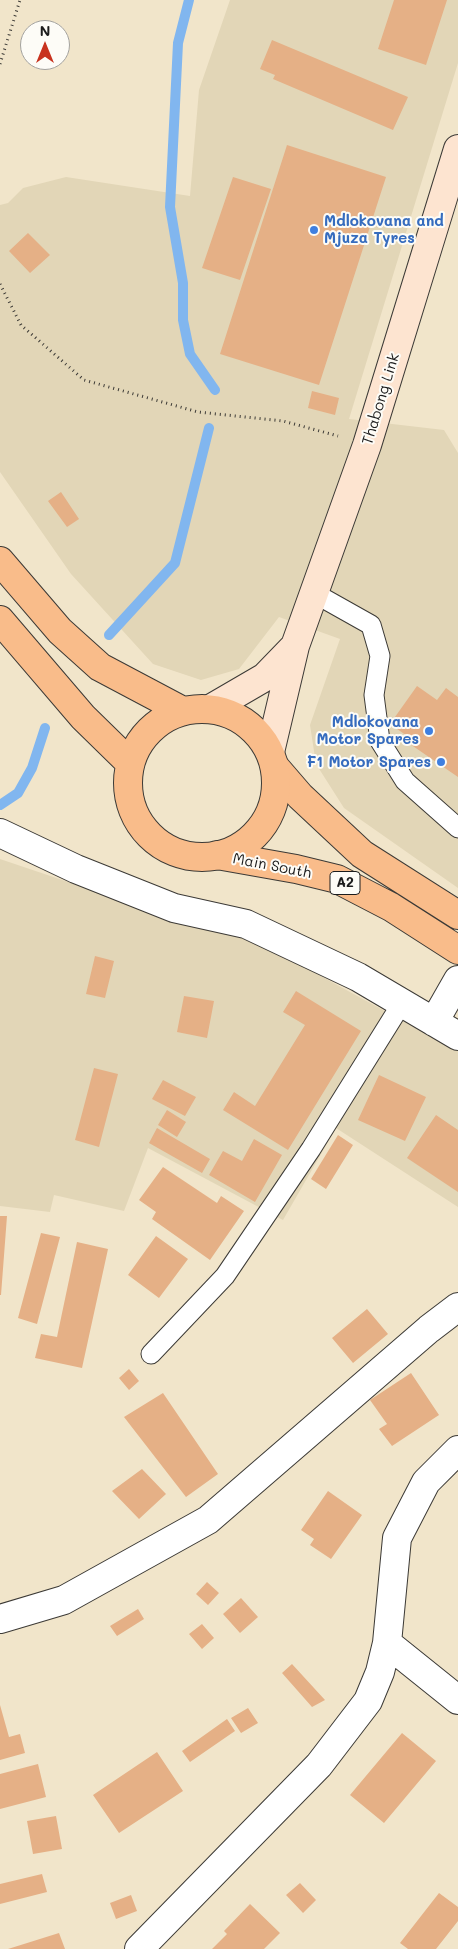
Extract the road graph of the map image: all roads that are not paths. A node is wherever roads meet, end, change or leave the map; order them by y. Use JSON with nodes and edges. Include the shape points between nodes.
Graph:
{"nodes":[{"id":1,"x":458,"y":149,"type":"edge"},
{"id":2,"x":0,"y":561,"type":"edge"},
{"id":3,"x":314,"y":593,"type":"junction"},
{"id":4,"x":0,"y":620,"type":"edge"},
{"id":5,"x":295,"y":646,"type":"junction"},
{"id":6,"x":197,"y":710,"type":"junction"},
{"id":7,"x":273,"y":760,"type":"junction"},
{"id":8,"x":130,"y":763,"type":"junction"},
{"id":9,"x":458,"y":828,"type":"edge"},
{"id":10,"x":0,"y":833,"type":"edge"},
{"id":11,"x":217,"y":855,"type":"junction"},
{"id":12,"x":458,"y":916,"type":"edge"},
{"id":13,"x":458,"y":950,"type":"edge"},
{"id":14,"x":458,"y":980,"type":"edge"},
{"id":15,"x":402,"y":1003,"type":"junction"},
{"id":16,"x":434,"y":1022,"type":"junction"},
{"id":17,"x":458,"y":1036,"type":"edge"},
{"id":18,"x":458,"y":1307,"type":"edge"},
{"id":19,"x":151,"y":1354,"type":"dead end"},
{"id":20,"x":458,"y":1450,"type":"edge"},
{"id":21,"x":0,"y":1619,"type":"edge"},
{"id":22,"x":388,"y":1643,"type":"junction"},
{"id":23,"x":458,"y":1700,"type":"edge"},
{"id":24,"x":139,"y":1949,"type":"edge"}],
"edges":[{"from":1,"to":3,"type":"main road","name":"Thabong Link","via":[[367,444]]},
{"from":2,"to":6,"type":"main road","number":"A2","via":[[60,631],[100,667]]},
{"from":3,"to":5,"type":"main road","name":"Thabong Link"},
{"from":3,"to":9,"type":"lane","via":[[371,625],[380,656],[374,695],[380,740],[405,781]]},
{"from":4,"to":8,"type":"main road","via":[[83,717]]},
{"from":5,"to":6,"type":"main road","via":[[265,677]]},
{"from":5,"to":7,"type":"main road","name":"Thabong Link"},
{"from":6,"to":7,"type":"main road","number":"A2","via":[[229,714],[246,722],[260,736]]},
{"from":6,"to":8,"type":"main road","name":"Main South","number":"A2","via":[[165,718],[138,745]]},
{"from":7,"to":11,"type":"main road","name":"Main South","number":"A2","via":[[276,790],[270,813],[258,833],[239,847]]},
{"from":7,"to":12,"type":"main road","number":"A2","via":[[300,796],[362,854]]},
{"from":8,"to":11,"type":"main road","name":"Main South","number":"A2","via":[[127,784],[131,806],[141,825],[156,841],[174,852],[195,857]]},
{"from":10,"to":15,"type":"street","via":[[76,869],[174,908],[246,924],[358,977]]},
{"from":11,"to":13,"type":"main road","name":"Main South","number":"A2","via":[[337,879],[391,907]]},
{"from":14,"to":16,"type":"street"},
{"from":15,"to":16,"type":"street"},
{"from":15,"to":19,"type":"lane","via":[[311,1149],[225,1276]]},
{"from":16,"to":17,"type":"street"},
{"from":18,"to":21,"type":"street","via":[[208,1520],[64,1600]]},
{"from":20,"to":22,"type":"street","via":[[426,1482],[397,1538]]},
{"from":22,"to":23,"type":"street"},
{"from":22,"to":24,"type":"street","via":[[368,1701],[319,1765]]}]}
